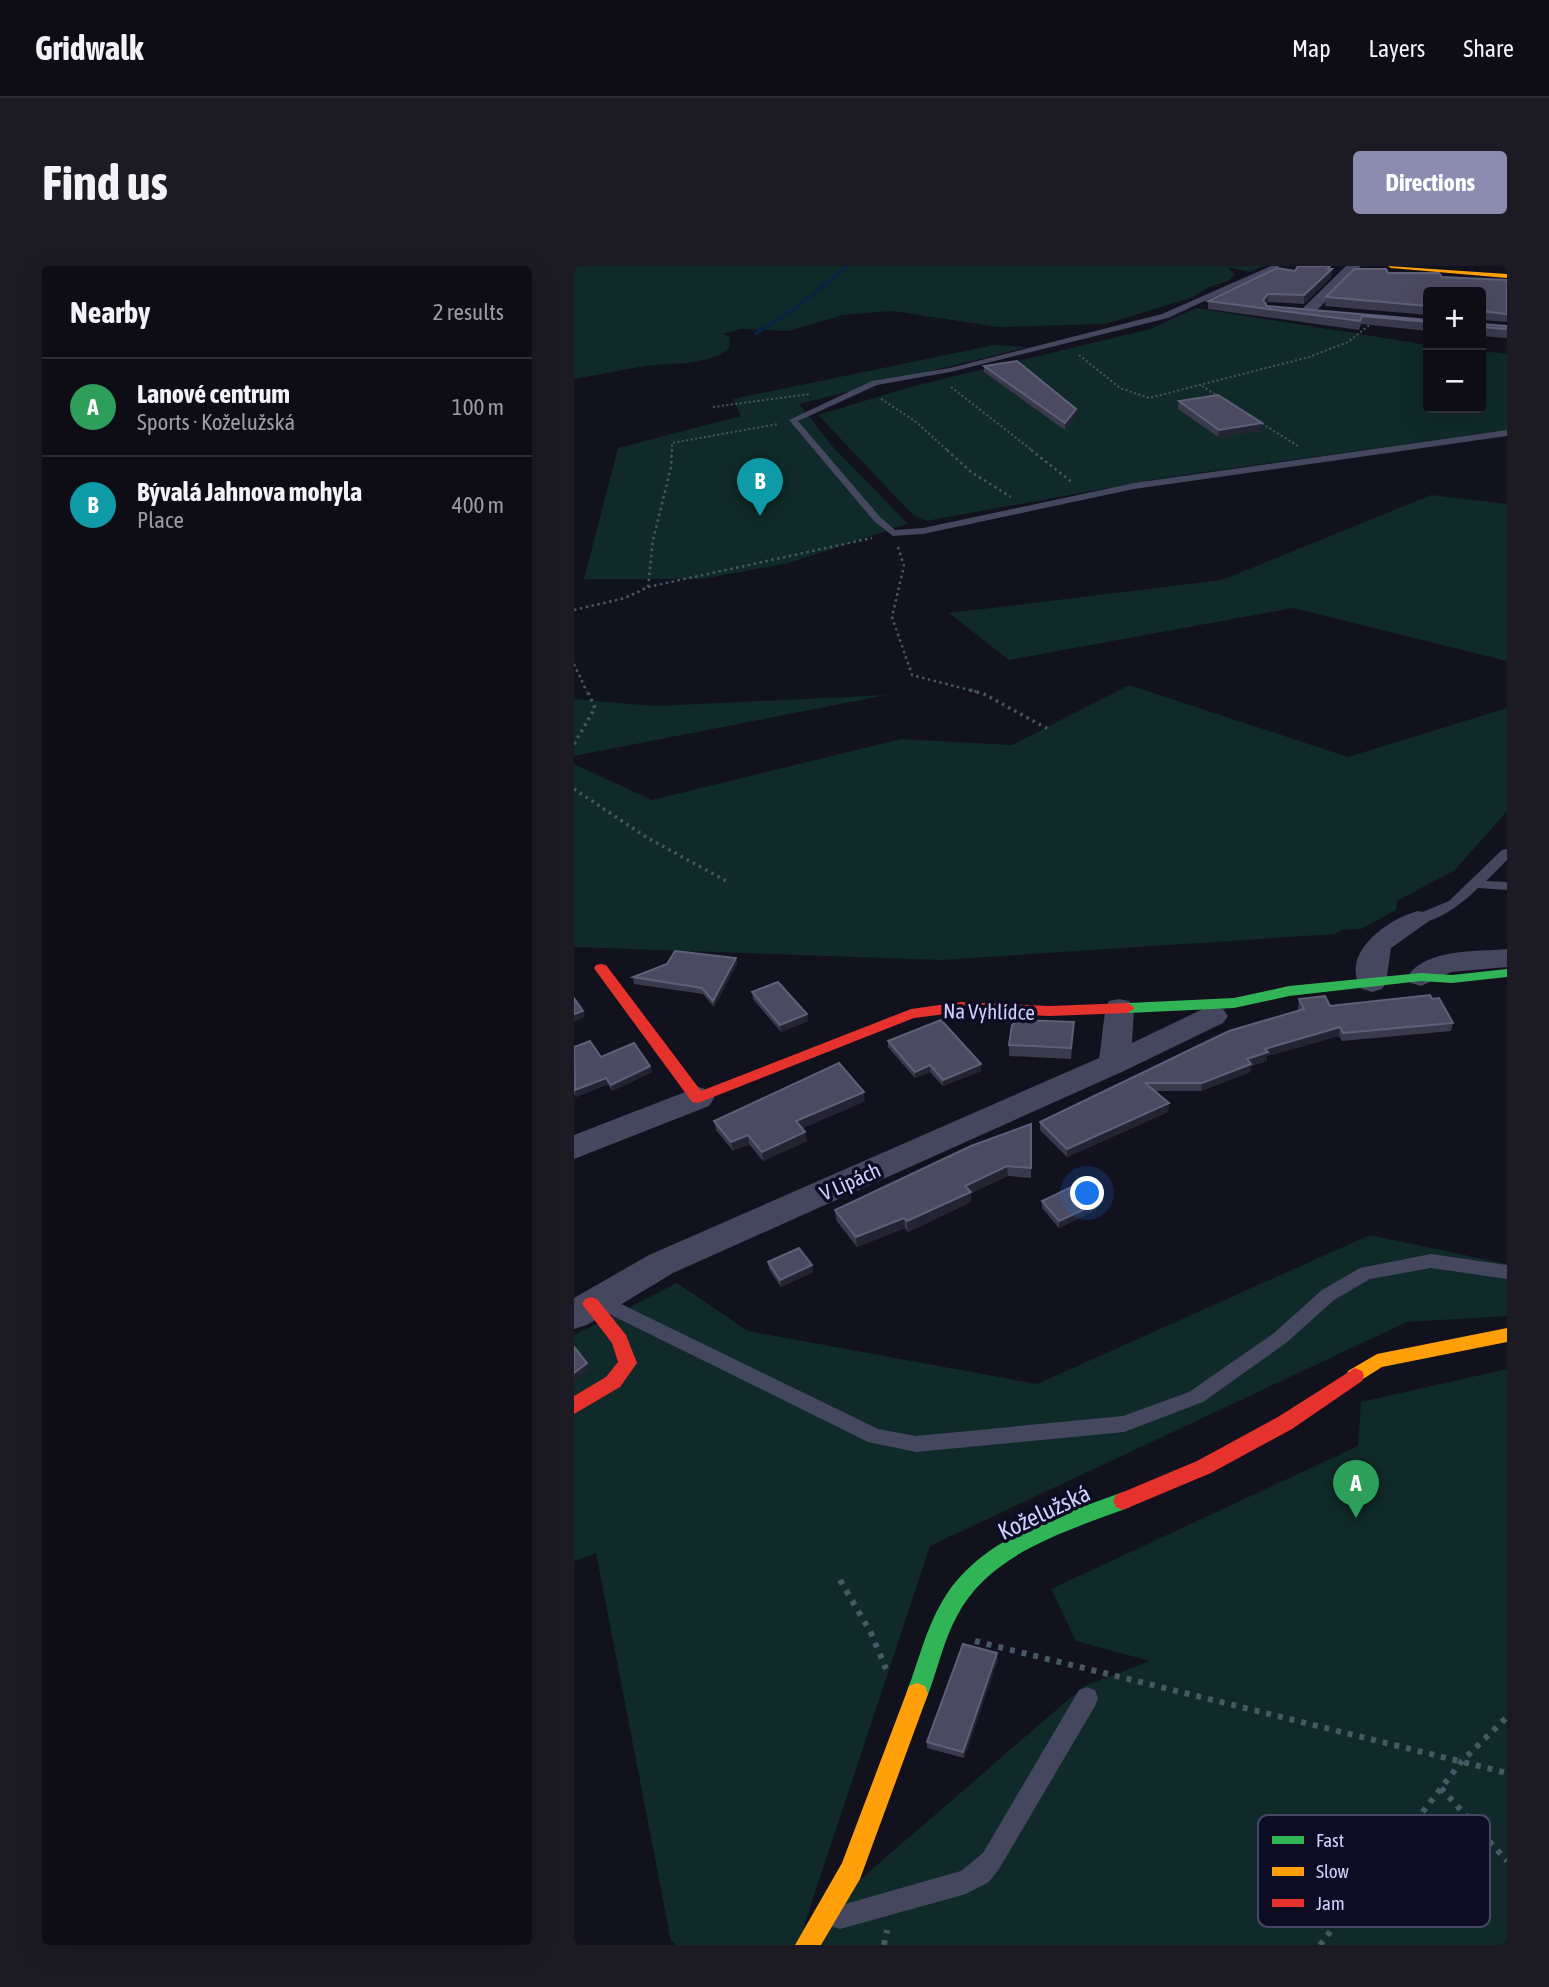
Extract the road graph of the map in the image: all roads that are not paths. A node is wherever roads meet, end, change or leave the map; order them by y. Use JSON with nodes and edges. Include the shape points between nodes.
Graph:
{"nodes":[{"id":1,"x":1277,"y":266,"type":"edge"},
{"id":2,"x":1354,"y":266,"type":"edge"},
{"id":3,"x":1391,"y":266,"type":"edge"},
{"id":4,"x":1507,"y":276,"type":"edge"},
{"id":5,"x":1285,"y":310,"type":"edge"},
{"id":6,"x":1307,"y":312,"type":"junction"},
{"id":7,"x":1332,"y":314,"type":"edge"},
{"id":8,"x":1507,"y":433,"type":"edge"},
{"id":9,"x":1507,"y":853,"type":"edge"},
{"id":10,"x":1475,"y":884,"type":"junction"},
{"id":11,"x":1507,"y":886,"type":"edge"},
{"id":12,"x":1418,"y":919,"type":"joint"},
{"id":13,"x":1507,"y":958,"type":"edge"},
{"id":14,"x":601,"y":968,"type":"dead end"},
{"id":15,"x":1507,"y":974,"type":"edge"},
{"id":16,"x":1421,"y":977,"type":"junction"},
{"id":17,"x":1372,"y":983,"type":"junction"},
{"id":18,"x":1119,"y":1008,"type":"junction"},
{"id":19,"x":1213,"y":1016,"type":"dead end"},
{"id":20,"x":1113,"y":1065,"type":"junction"},
{"id":21,"x":698,"y":1098,"type":"junction"},
{"id":22,"x":574,"y":1148,"type":"edge"},
{"id":23,"x":1507,"y":1272,"type":"edge"},
{"id":24,"x":584,"y":1301,"type":"edge"},
{"id":25,"x":1507,"y":1335,"type":"edge"},
{"id":26,"x":574,"y":1406,"type":"edge"},
{"id":27,"x":1087,"y":1698,"type":"dead end"},
{"id":28,"x":821,"y":1923,"type":"junction"},
{"id":29,"x":807,"y":1945,"type":"edge"}],
"edges":[{"from":1,"to":8,"type":"lane","via":[[1165,316],[1060,344],[875,383],[793,420],[893,533],[923,531],[1134,486]]},
{"from":2,"to":6,"type":"street"},
{"from":3,"to":4,"type":"street"},
{"from":5,"to":6,"type":"street"},
{"from":6,"to":7,"type":"street"},
{"from":9,"to":10,"type":"lane"},
{"from":10,"to":11,"type":"lane"},
{"from":10,"to":12,"type":"lane","via":[[1454,904]]},
{"from":12,"to":17,"type":"street","via":[[1382,939],[1372,955]]},
{"from":13,"to":16,"type":"street","name":"Na Vyhlídce","via":[[1444,964]]},
{"from":14,"to":21,"type":"street"},
{"from":15,"to":16,"type":"street","name":"Na Vyhlídce"},
{"from":16,"to":17,"type":"street","name":"Na Vyhlídce"},
{"from":17,"to":18,"type":"street","name":"Na Vyhlídce","via":[[1289,991],[1234,1003]]},
{"from":18,"to":20,"type":"street"},
{"from":18,"to":21,"type":"street","name":"Na Vyhlídce","via":[[1050,1012],[961,1007],[911,1014]]},
{"from":19,"to":20,"type":"street","name":"V Lipách"},
{"from":20,"to":24,"type":"street","name":"V Lipách"},
{"from":21,"to":22,"type":"street"},
{"from":23,"to":24,"type":"lane","via":[[1431,1261],[1366,1273],[1328,1295],[1280,1338],[1196,1396],[1125,1424],[916,1444],[875,1436]]},
{"from":24,"to":26,"type":"street","via":[[627,1350],[629,1367],[621,1380]]},
{"from":25,"to":28,"type":"street","name":"Koželužská","via":[[1377,1362],[1285,1423],[1204,1467],[1033,1538],[978,1570],[950,1607],[851,1870]]},
{"from":27,"to":28,"type":"lane","via":[[980,1873],[965,1882]]},
{"from":28,"to":29,"type":"street","name":"Koželužská"}]}
